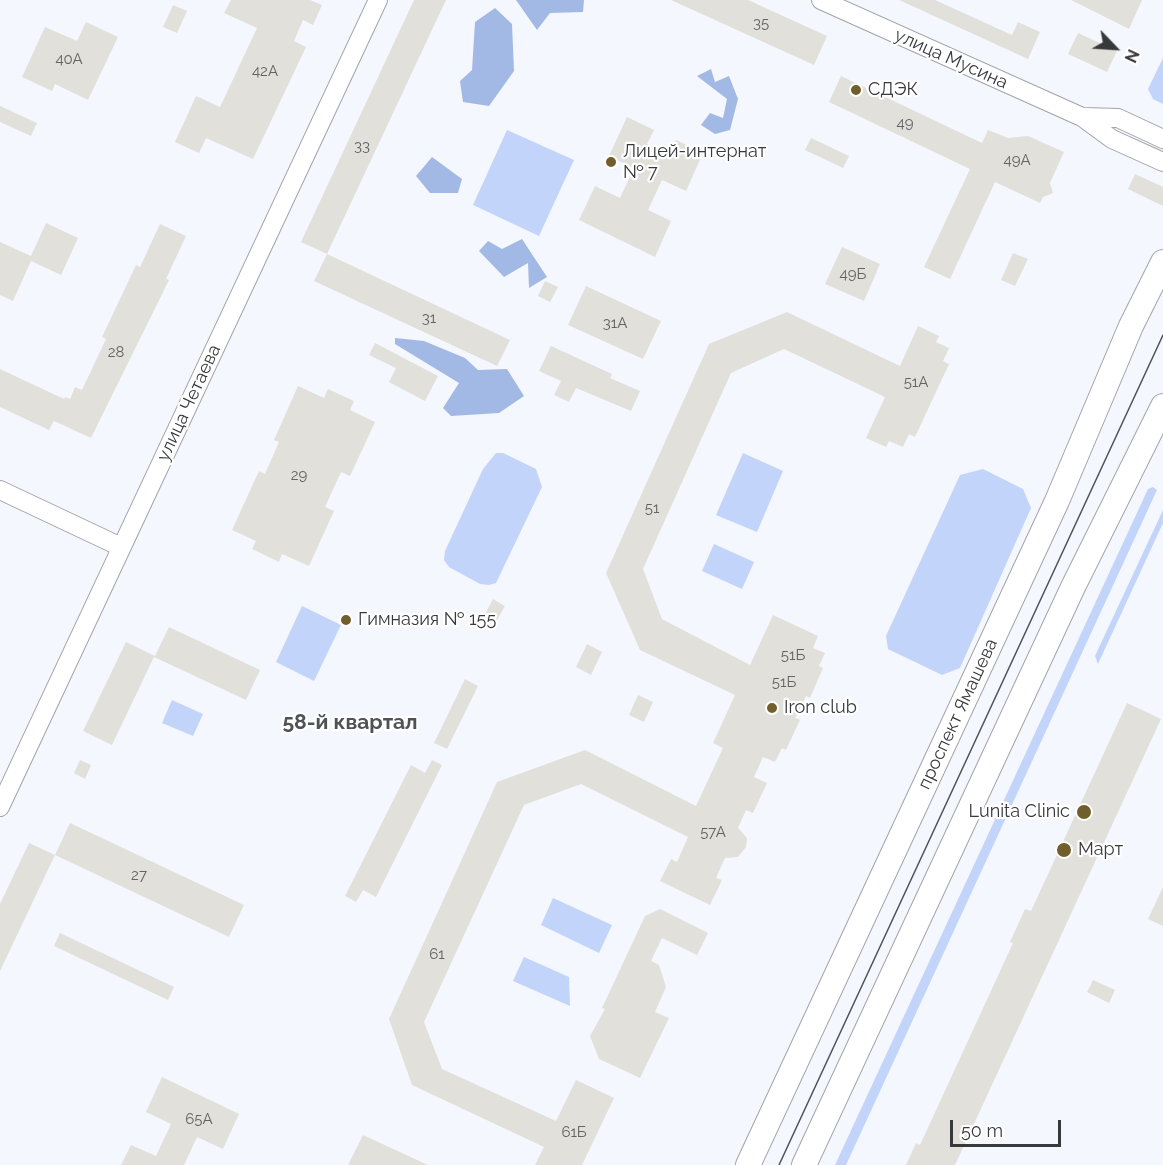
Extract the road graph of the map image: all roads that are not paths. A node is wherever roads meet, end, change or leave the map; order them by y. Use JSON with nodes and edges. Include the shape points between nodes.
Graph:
{"nodes":[{"id":1,"x":378,"y":0,"type":"edge"},
{"id":2,"x":821,"y":0,"type":"edge"},
{"id":3,"x":1082,"y":117,"type":"junction"},
{"id":4,"x":1163,"y":139,"type":"edge"},
{"id":5,"x":1163,"y":162,"type":"edge"},
{"id":6,"x":1163,"y":262,"type":"edge"},
{"id":7,"x":1163,"y":406,"type":"edge"},
{"id":8,"x":0,"y":490,"type":"edge"},
{"id":9,"x":121,"y":547,"type":"junction"},
{"id":10,"x":0,"y":807,"type":"edge"},
{"id":11,"x":748,"y":1165,"type":"edge"},
{"id":12,"x":804,"y":1165,"type":"edge"}],
"edges":[{"from":1,"to":9,"type":"street","name":"улица Четаева"},
{"from":2,"to":3,"type":"street","name":"улица Мусина"},
{"from":3,"to":4,"type":"street","name":"улица Мусина","via":[[1118,118]]},
{"from":3,"to":5,"type":"street","name":"улица Мусина","via":[[1112,139]]},
{"from":6,"to":11,"type":"main road","name":"проспект Ямашева","via":[[1131,326],[1042,534]]},
{"from":7,"to":12,"type":"main road","via":[[1073,587]]},
{"from":8,"to":9,"type":"street"},
{"from":9,"to":10,"type":"street","name":"улица Четаева"}]}
